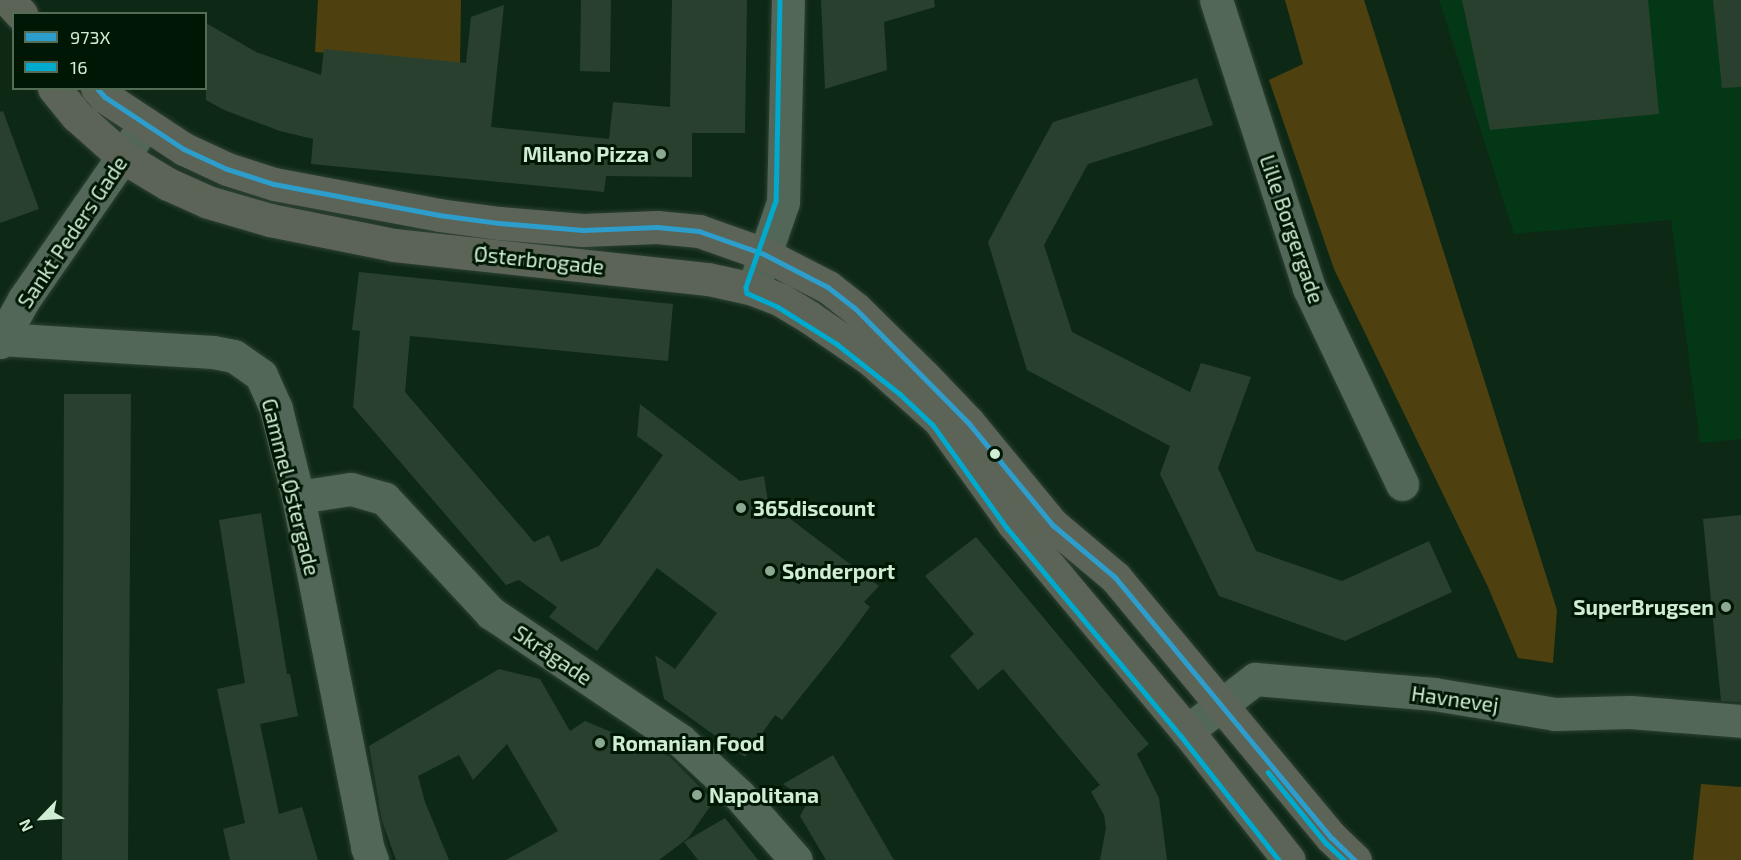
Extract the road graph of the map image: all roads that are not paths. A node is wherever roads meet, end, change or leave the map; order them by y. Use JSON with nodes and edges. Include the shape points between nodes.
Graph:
{"nodes":[{"id":1,"x":788,"y":0,"type":"edge"},
{"id":2,"x":1216,"y":0,"type":"edge"},
{"id":3,"x":56,"y":90,"type":"edge"},
{"id":4,"x":100,"y":90,"type":"edge"},
{"id":5,"x":145,"y":124,"type":"junction"},
{"id":6,"x":123,"y":158,"type":"junction"},
{"id":7,"x":764,"y":254,"type":"junction"},
{"id":8,"x":753,"y":289,"type":"junction"},
{"id":9,"x":0,"y":340,"type":"edge"},
{"id":10,"x":1402,"y":484,"type":"dead end"},
{"id":11,"x":298,"y":497,"type":"junction"},
{"id":12,"x":1223,"y":704,"type":"junction"},
{"id":13,"x":1741,"y":721,"type":"edge"},
{"id":14,"x":1187,"y":731,"type":"junction"},
{"id":15,"x":1217,"y":768,"type":"junction"},
{"id":16,"x":372,"y":860,"type":"edge"},
{"id":17,"x":796,"y":860,"type":"edge"},
{"id":18,"x":1259,"y":860,"type":"edge"},
{"id":19,"x":1289,"y":860,"type":"edge"},
{"id":20,"x":1355,"y":860,"type":"edge"}],
"edges":[{"from":1,"to":7,"type":"street","via":[[783,202]]},
{"from":2,"to":10,"type":"street","name":"Lille Borgergade","via":[[1309,288]]},
{"from":3,"to":6,"type":"main road","name":"Østerbrogade","via":[[77,116]]},
{"from":4,"to":5,"type":"main road","name":"Østerbrogade"},
{"from":5,"to":6,"type":"street","name":"Sankt Peders Gade"},
{"from":5,"to":7,"type":"main road","name":"Østerbrogade","via":[[184,149],[227,169],[274,184],[499,223],[583,230],[657,227],[699,231]]},
{"from":6,"to":8,"type":"main road","name":"Østerbrogade","via":[[208,202],[270,220],[394,245],[636,270]]},
{"from":6,"to":9,"type":"street","name":"Sankt Peders Gade","via":[[24,299]]},
{"from":7,"to":8,"type":"street"},
{"from":7,"to":12,"type":"main road","name":"Østerbrogade","via":[[828,287],[855,308],[968,422],[1053,525],[1115,577]]},
{"from":8,"to":14,"type":"main road","name":"Østerbrogade","via":[[781,300],[841,338],[939,420],[1014,523]]},
{"from":9,"to":11,"type":"street","name":"Gammel Østergade","via":[[234,356],[261,375],[273,400]]},
{"from":11,"to":16,"type":"street","name":"Gammel Østergade"},
{"from":11,"to":17,"type":"street","name":"Skrågade","via":[[351,489],[385,499],[490,613],[680,740],[739,795]]},
{"from":12,"to":13,"type":"street","name":"Havnevej","via":[[1255,679],[1434,694],[1555,714],[1630,712]]},
{"from":12,"to":14,"type":"street","name":"Havnevej"},
{"from":12,"to":20,"type":"main road","name":"Østerbrogade","via":[[1332,838]]},
{"from":14,"to":15,"type":"main road","name":"Østerbrogade"},
{"from":15,"to":18,"type":"main road"},
{"from":15,"to":19,"type":"main road","name":"Østerbrogade"}]}
